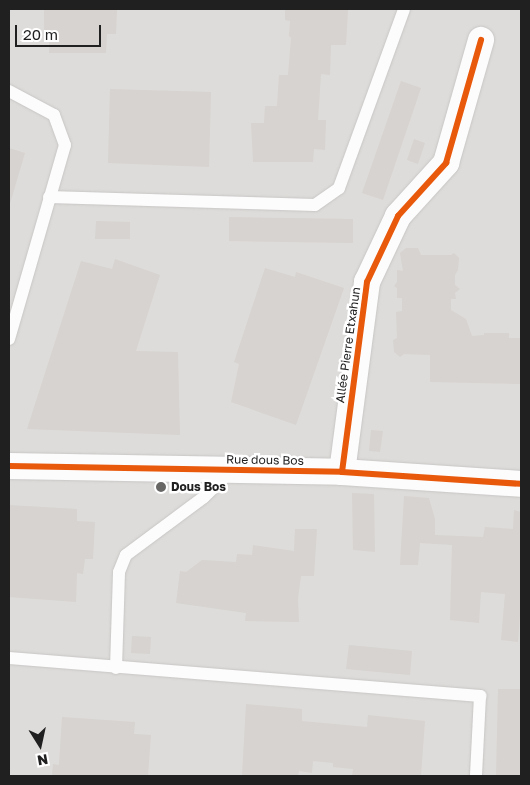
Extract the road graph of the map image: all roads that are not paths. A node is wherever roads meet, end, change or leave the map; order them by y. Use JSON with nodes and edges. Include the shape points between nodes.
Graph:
{"nodes":[{"id":1,"x":404,"y":9,"type":"edge"},
{"id":2,"x":481,"y":40,"type":"dead end"},
{"id":3,"x":9,"y":92,"type":"edge"},
{"id":4,"x":49,"y":197,"type":"junction"},
{"id":5,"x":9,"y":339,"type":"edge"},
{"id":6,"x":9,"y":466,"type":"edge"},
{"id":7,"x":231,"y":471,"type":"junction"},
{"id":8,"x":342,"y":472,"type":"junction"},
{"id":9,"x":521,"y":484,"type":"edge"},
{"id":10,"x":9,"y":658,"type":"edge"},
{"id":11,"x":116,"y":668,"type":"junction"},
{"id":12,"x":476,"y":776,"type":"edge"}],
"edges":[{"from":1,"to":4,"type":"lane","via":[[339,188],[315,205]]},
{"from":2,"to":8,"type":"street","name":"Allée Pierre Etxahun","via":[[446,163],[398,216],[367,282]]},
{"from":3,"to":4,"type":"lane","via":[[54,115],[65,145]]},
{"from":4,"to":5,"type":"lane"},
{"from":6,"to":7,"type":"street","name":"Rue dous Bos"},
{"from":7,"to":8,"type":"street","name":"Rue dous Bos"},
{"from":7,"to":11,"type":"lane","via":[[204,497],[126,555],[119,572]]},
{"from":8,"to":9,"type":"street","name":"Rue dous Bos"},
{"from":10,"to":11,"type":"lane"},
{"from":11,"to":12,"type":"lane","via":[[480,696]]}]}
